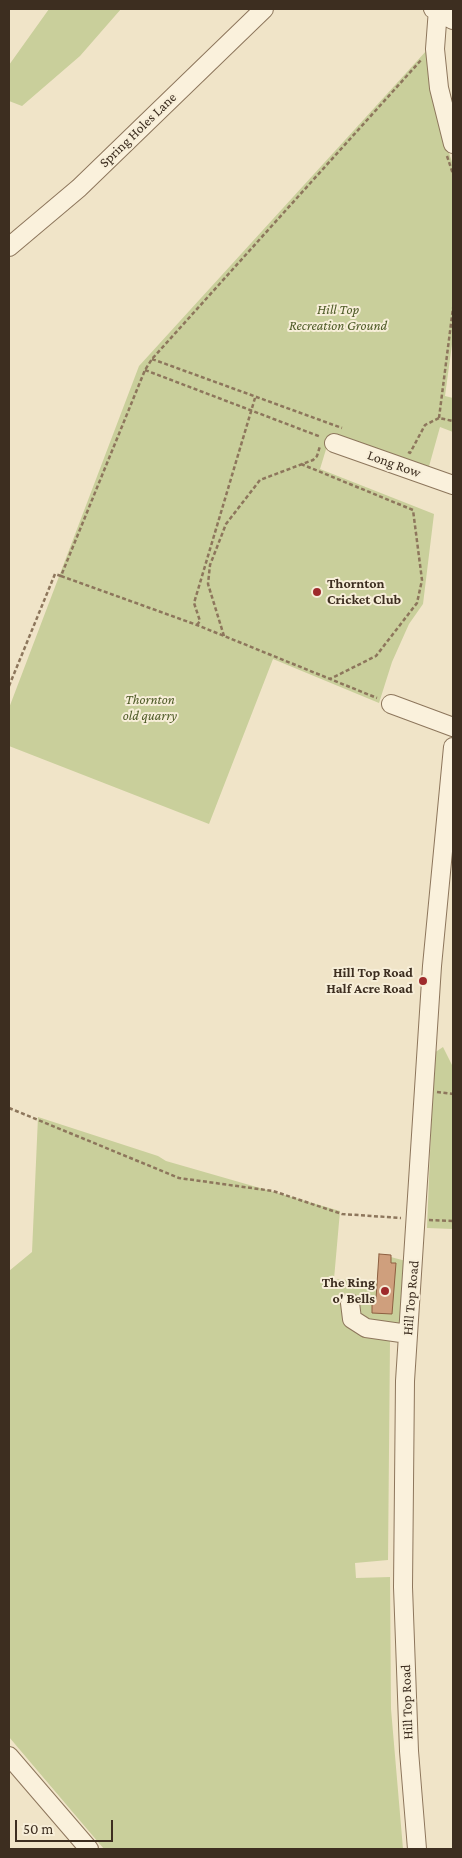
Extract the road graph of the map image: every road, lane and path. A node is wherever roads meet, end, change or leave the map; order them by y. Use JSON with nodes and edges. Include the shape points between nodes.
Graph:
{"nodes":[{"id":1,"x":264,"y":9,"type":"edge"},
{"id":2,"x":436,"y":10,"type":"edge"},
{"id":3,"x":453,"y":20,"type":"edge"},
{"id":4,"x":435,"y":49,"type":"junction"},
{"id":5,"x":453,"y":144,"type":"edge"},
{"id":6,"x":9,"y":245,"type":"edge"},
{"id":7,"x":453,"y":308,"type":"edge"},
{"id":8,"x":152,"y":360,"type":"junction"},
{"id":9,"x":145,"y":370,"type":"junction"},
{"id":10,"x":255,"y":398,"type":"junction"},
{"id":11,"x":251,"y":410,"type":"junction"},
{"id":12,"x":439,"y":418,"type":"junction"},
{"id":13,"x":453,"y":421,"type":"edge"},
{"id":14,"x":346,"y":430,"type":"dead end"},
{"id":15,"x":334,"y":443,"type":"dead end"},
{"id":16,"x":401,"y":449,"type":"dead end"},
{"id":17,"x":301,"y":464,"type":"junction"},
{"id":18,"x":453,"y":486,"type":"edge"},
{"id":19,"x":61,"y":576,"type":"junction"},
{"id":20,"x":197,"y":625,"type":"junction"},
{"id":21,"x":224,"y":636,"type":"junction"},
{"id":22,"x":330,"y":679,"type":"junction"},
{"id":23,"x":9,"y":686,"type":"edge"},
{"id":24,"x":391,"y":704,"type":"joint"},
{"id":25,"x":453,"y":727,"type":"edge"},
{"id":26,"x":453,"y":747,"type":"edge"},
{"id":27,"x":9,"y":1108,"type":"edge"},
{"id":28,"x":417,"y":1219,"type":"junction"},
{"id":29,"x":453,"y":1221,"type":"edge"},
{"id":30,"x":350,"y":1303,"type":"dead end"},
{"id":31,"x":408,"y":1334,"type":"junction"},
{"id":32,"x":9,"y":1756,"type":"edge"},
{"id":33,"x":89,"y":1849,"type":"edge"},
{"id":34,"x":417,"y":1849,"type":"edge"}],
"edges":[{"from":1,"to":6,"type":"street","name":"Spring Holes Lane","via":[[79,188]]},
{"from":2,"to":3,"type":"street"},
{"from":2,"to":4,"type":"street"},
{"from":4,"to":5,"type":"street","via":[[439,88]]},
{"from":4,"to":8,"type":"path","via":[[421,60]]},
{"from":7,"to":12,"type":"path"},
{"from":8,"to":9,"type":"path"},
{"from":8,"to":10,"type":"path"},
{"from":9,"to":11,"type":"path"},
{"from":9,"to":19,"type":"path"},
{"from":10,"to":11,"type":"path"},
{"from":10,"to":14,"type":"path"},
{"from":11,"to":17,"type":"path","via":[[322,437],[317,456]]},
{"from":11,"to":20,"type":"path","via":[[194,603],[200,621]]},
{"from":12,"to":13,"type":"path"},
{"from":12,"to":16,"type":"path","via":[[425,425],[410,452]]},
{"from":15,"to":18,"type":"street","name":"Long Row"},
{"from":17,"to":21,"type":"path","via":[[260,480],[226,524],[210,565],[208,584]]},
{"from":17,"to":22,"type":"path","via":[[413,510],[422,580],[417,603],[376,656]]},
{"from":19,"to":20,"type":"path"},
{"from":19,"to":23,"type":"path","via":[[55,574]]},
{"from":20,"to":21,"type":"path"},
{"from":21,"to":22,"type":"path"},
{"from":22,"to":24,"type":"path"},
{"from":24,"to":25,"type":"street"},
{"from":26,"to":28,"type":"street","name":"Hill Top Road","via":[[432,966]]},
{"from":27,"to":28,"type":"path","via":[[179,1178],[273,1191],[342,1214]]},
{"from":28,"to":29,"type":"path"},
{"from":28,"to":31,"type":"street","name":"Hill Top Road"},
{"from":30,"to":31,"type":"street","via":[[352,1319],[366,1328]]},
{"from":31,"to":34,"type":"street","name":"Hill Top Road","via":[[403,1587],[409,1751]]},
{"from":32,"to":33,"type":"street"}]}
